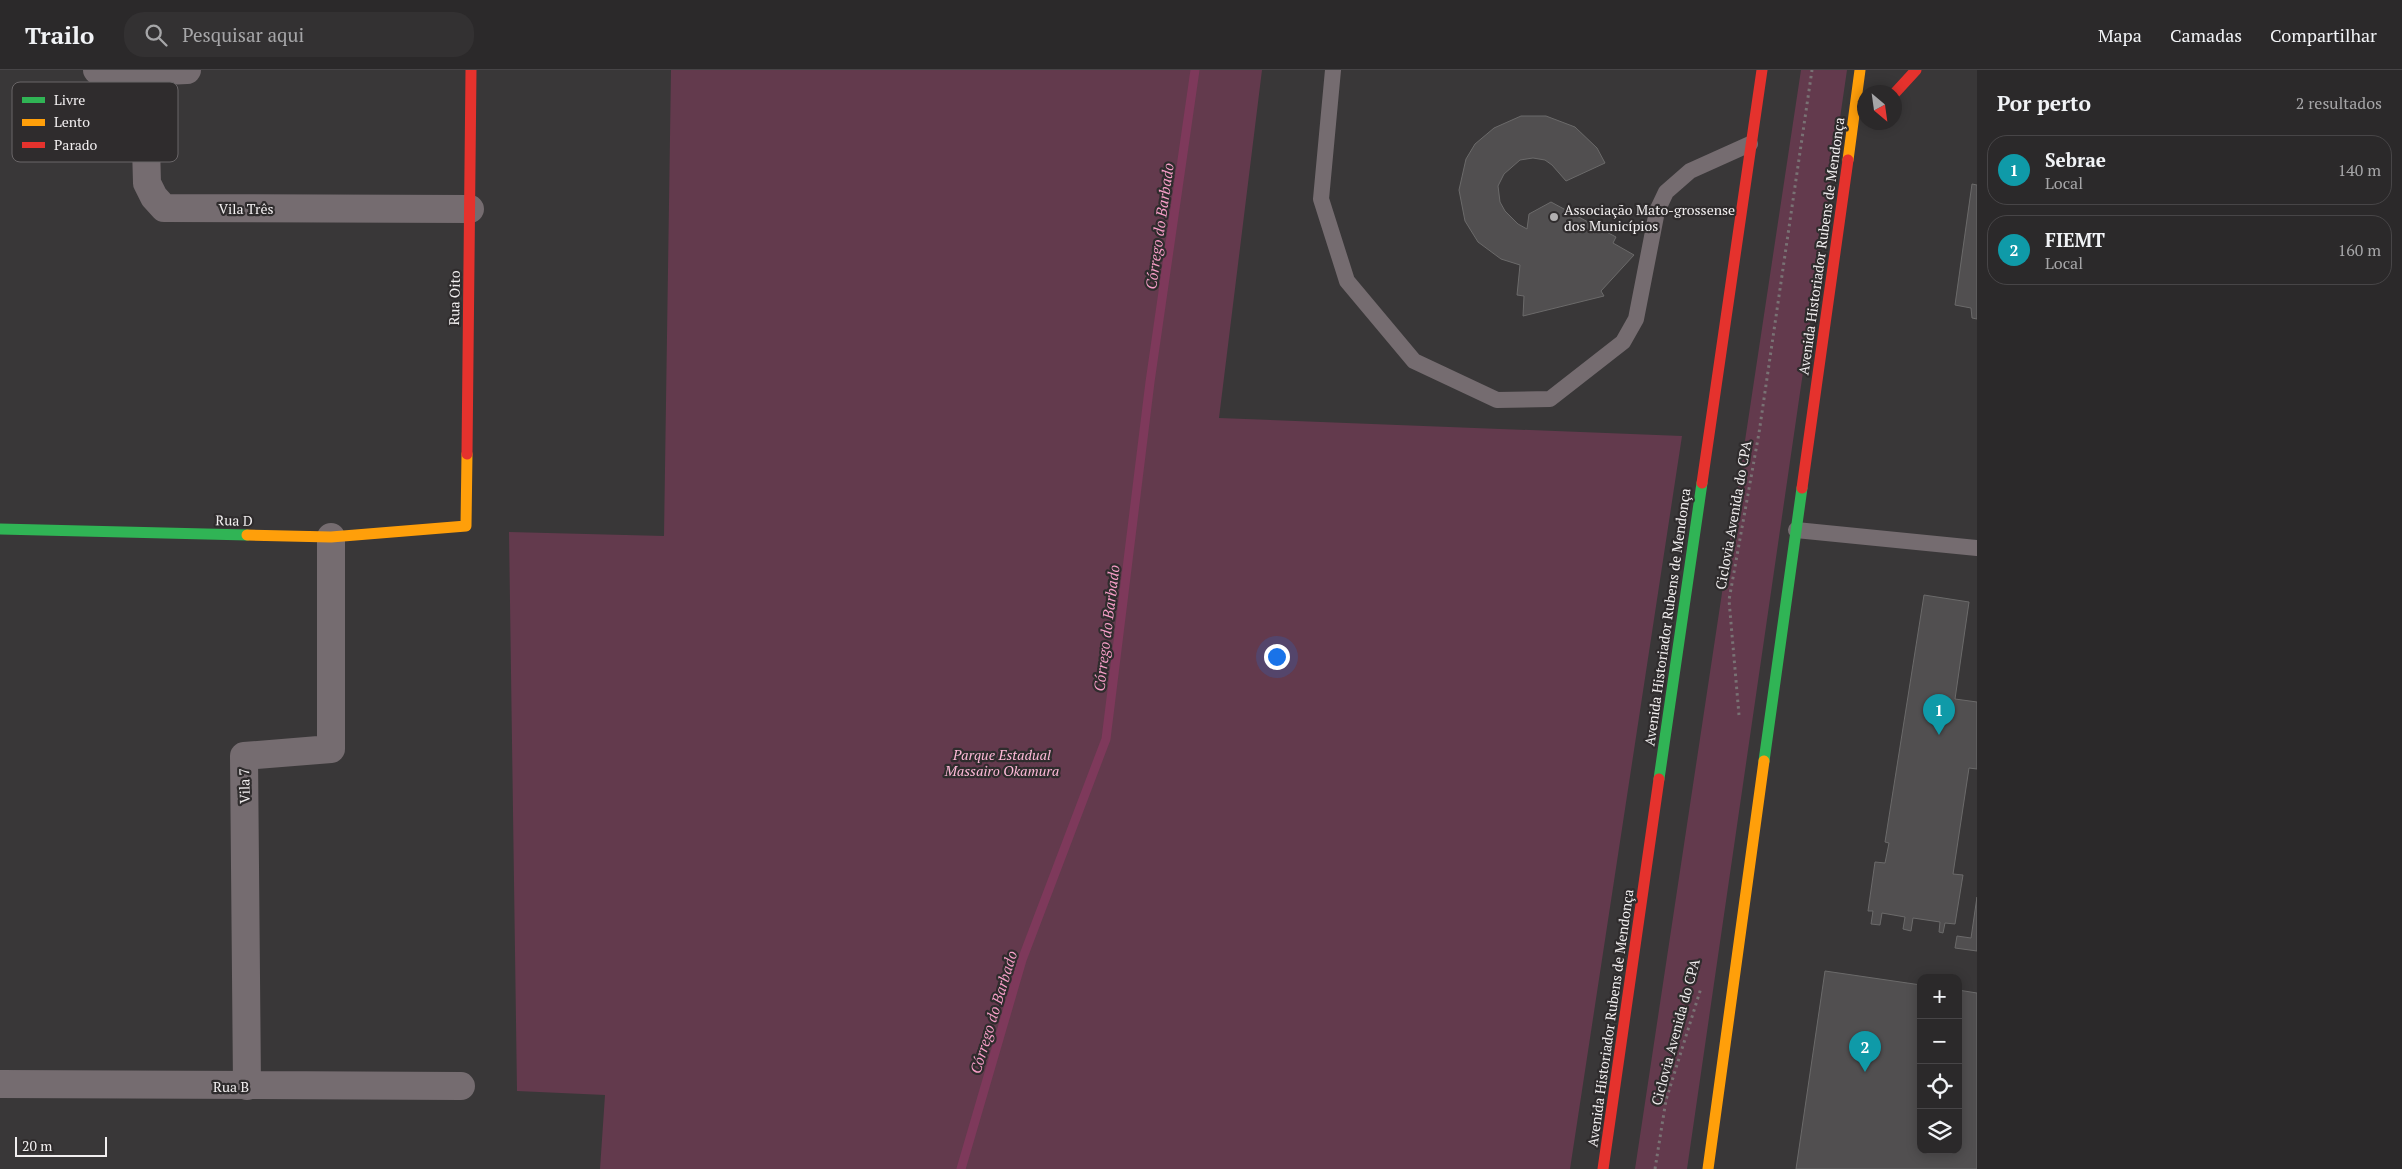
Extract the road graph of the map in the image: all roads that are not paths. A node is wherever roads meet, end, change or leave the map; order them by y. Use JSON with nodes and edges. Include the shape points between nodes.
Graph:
{"nodes":[{"id":1,"x":97,"y":70,"type":"edge"},
{"id":2,"x":186,"y":70,"type":"edge"},
{"id":3,"x":471,"y":70,"type":"edge"},
{"id":4,"x":1334,"y":70,"type":"edge"},
{"id":5,"x":1762,"y":70,"type":"edge"},
{"id":6,"x":1860,"y":70,"type":"edge"},
{"id":7,"x":1916,"y":70,"type":"edge"},
{"id":8,"x":144,"y":72,"type":"junction"},
{"id":9,"x":144,"y":82,"type":"edge"},
{"id":10,"x":1902,"y":85,"type":"edge"},
{"id":11,"x":1863,"y":136,"type":"dead end"},
{"id":12,"x":1750,"y":144,"type":"junction"},
{"id":13,"x":1848,"y":157,"type":"junction"},
{"id":14,"x":146,"y":162,"type":"edge"},
{"id":15,"x":470,"y":210,"type":"junction"},
{"id":16,"x":466,"y":526,"type":"joint"},
{"id":17,"x":0,"y":529,"type":"edge"},
{"id":18,"x":1796,"y":530,"type":"junction"},
{"id":19,"x":331,"y":537,"type":"junction"},
{"id":20,"x":1977,"y":548,"type":"edge"},
{"id":21,"x":0,"y":1084,"type":"edge"},
{"id":22,"x":247,"y":1086,"type":"junction"},
{"id":23,"x":461,"y":1086,"type":"dead end"},
{"id":24,"x":1603,"y":1169,"type":"edge"},
{"id":25,"x":1708,"y":1169,"type":"edge"}],
"edges":[{"from":1,"to":8,"type":"street"},
{"from":2,"to":8,"type":"street"},
{"from":3,"to":15,"type":"main road","name":"Rua Oito"},
{"from":4,"to":12,"type":"lane","via":[[1321,198],[1347,281],[1414,361],[1498,400],[1550,399],[1623,342],[1636,320],[1657,211],[1666,192],[1690,171]]},
{"from":5,"to":12,"type":"main road","name":"Avenida Historiador Rubens de Mendonça"},
{"from":6,"to":13,"type":"main road","name":"Avenida Historiador Rubens de Mendonça"},
{"from":7,"to":10,"type":"main road"},
{"from":8,"to":9,"type":"street","name":"Vila Três"},
{"from":11,"to":13,"type":"main road"},
{"from":12,"to":24,"type":"main road","name":"Avenida Historiador Rubens de Mendonça"},
{"from":13,"to":18,"type":"main road","name":"Avenida Historiador Rubens de Mendonça"},
{"from":14,"to":15,"type":"street","name":"Vila Três","via":[[147,184],[164,208]]},
{"from":15,"to":16,"type":"main road","name":"Rua Oito"},
{"from":16,"to":19,"type":"main road","name":"Rua D"},
{"from":17,"to":19,"type":"main road","name":"Rua D"},
{"from":18,"to":20,"type":"lane"},
{"from":18,"to":25,"type":"main road","name":"Avenida Historiador Rubens de Mendonça"},
{"from":19,"to":22,"type":"street","name":"Vila 7","via":[[331,749],[244,756]]},
{"from":21,"to":22,"type":"street","name":"Rua B"},
{"from":22,"to":23,"type":"street","name":"Rua B"}]}
